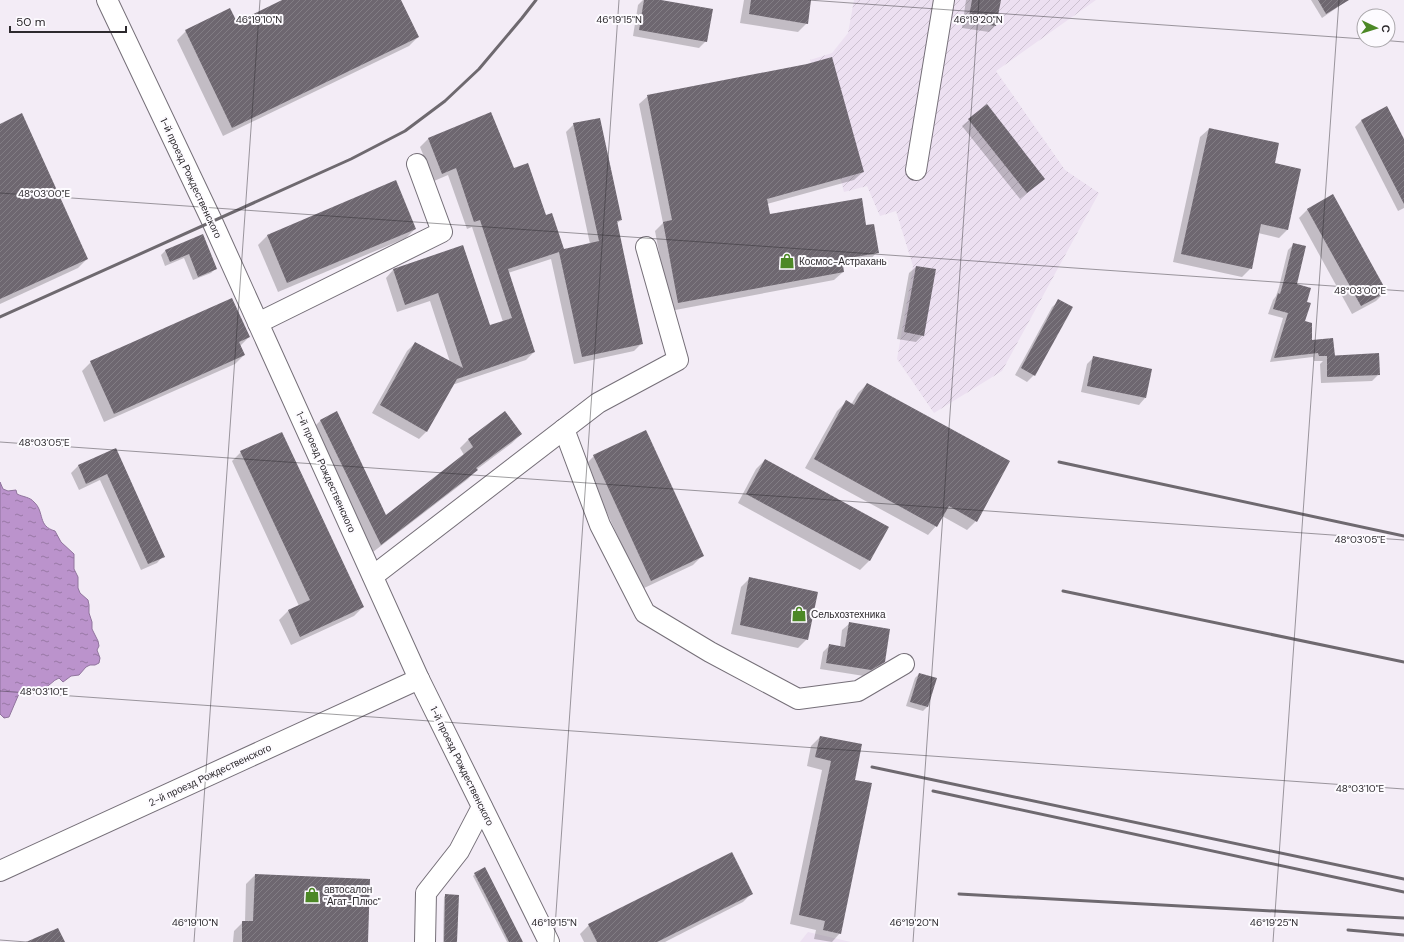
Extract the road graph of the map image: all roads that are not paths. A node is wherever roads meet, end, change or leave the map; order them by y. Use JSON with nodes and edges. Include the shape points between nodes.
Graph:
{"nodes":[{"id":1,"x":107,"y":0,"type":"edge"},
{"id":2,"x":944,"y":0,"type":"edge"},
{"id":3,"x":417,"y":164,"type":"dead end"},
{"id":4,"x":916,"y":170,"type":"dead end"},
{"id":5,"x":646,"y":247,"type":"dead end"},
{"id":6,"x":258,"y":323,"type":"junction"},
{"id":7,"x":564,"y":429,"type":"junction"},
{"id":8,"x":373,"y":576,"type":"junction"},
{"id":9,"x":904,"y":664,"type":"dead end"},
{"id":10,"x":419,"y":678,"type":"junction"},
{"id":11,"x":482,"y":807,"type":"junction"},
{"id":12,"x":0,"y":871,"type":"edge"},
{"id":13,"x":425,"y":942,"type":"edge"},
{"id":14,"x":548,"y":942,"type":"edge"}],
"edges":[{"from":1,"to":6,"type":"street","name":"1-й проезд Рождественского"},
{"from":2,"to":4,"type":"street"},
{"from":3,"to":6,"type":"street","via":[[442,232]]},
{"from":5,"to":7,"type":"street","via":[[678,360],[598,403]]},
{"from":6,"to":8,"type":"street","name":"1-й проезд Рождественского"},
{"from":7,"to":8,"type":"street"},
{"from":7,"to":9,"type":"street","via":[[600,525],[645,613],[710,652],[798,698],[858,691]]},
{"from":8,"to":10,"type":"street","name":"1-й проезд Рождественского"},
{"from":10,"to":11,"type":"street","name":"1-й проезд Рождественского"},
{"from":10,"to":12,"type":"street","name":"2-й проезд Рождественского"},
{"from":11,"to":13,"type":"street","via":[[459,851],[426,893]]},
{"from":11,"to":14,"type":"street","name":"1-й проезд Рождественского"}]}
